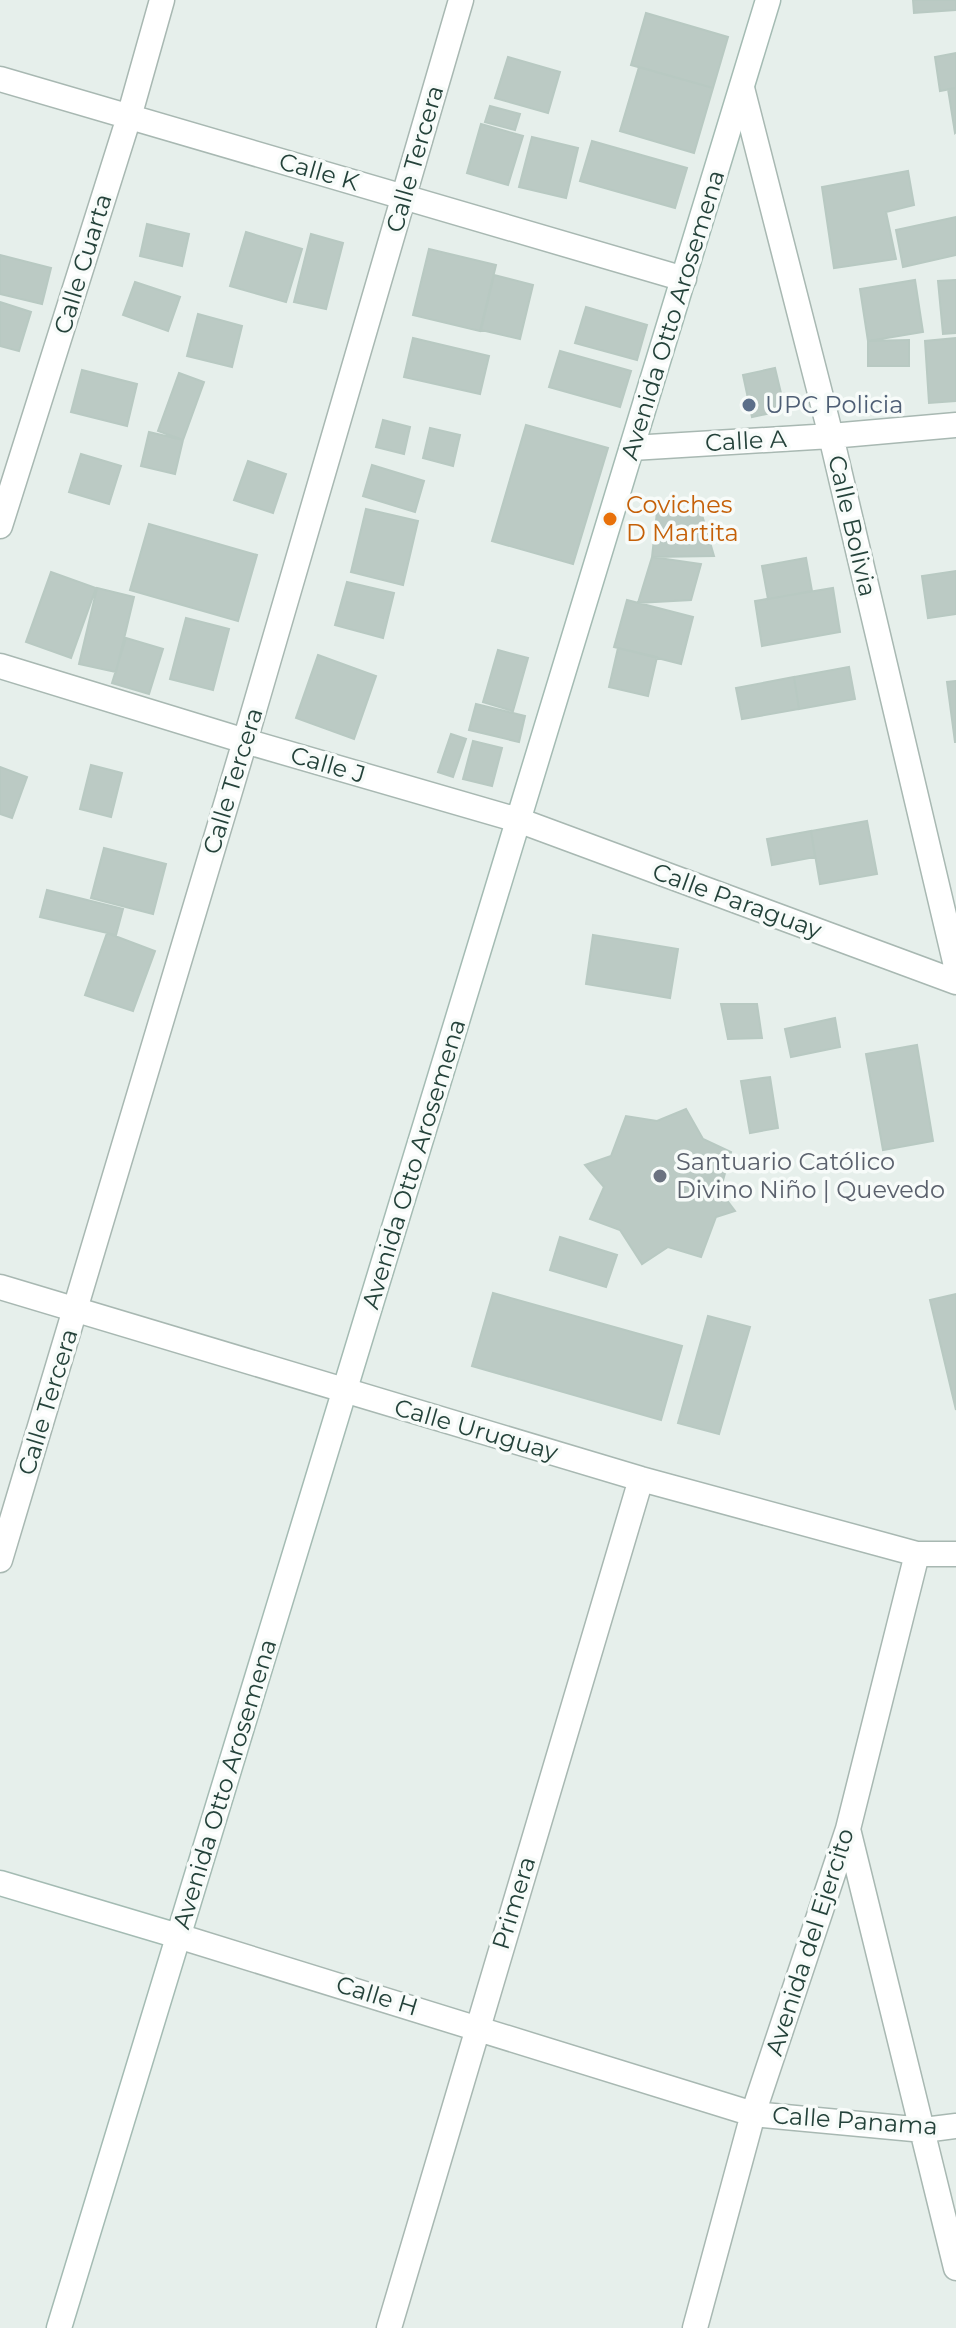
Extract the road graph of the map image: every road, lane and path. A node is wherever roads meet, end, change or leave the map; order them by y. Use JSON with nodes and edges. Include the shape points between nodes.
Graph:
{"nodes":[{"id":1,"x":162,"y":0,"type":"edge"},
{"id":2,"x":461,"y":0,"type":"edge"},
{"id":3,"x":768,"y":0,"type":"edge"},
{"id":4,"x":0,"y":79,"type":"edge"},
{"id":5,"x":742,"y":88,"type":"junction"},
{"id":6,"x":129,"y":117,"type":"junction"},
{"id":7,"x":405,"y":197,"type":"junction"},
{"id":8,"x":684,"y":279,"type":"junction"},
{"id":9,"x":956,"y":425,"type":"edge"},
{"id":10,"x":831,"y":436,"type":"junction"},
{"id":11,"x":632,"y":448,"type":"junction"},
{"id":12,"x":0,"y":526,"type":"edge"},
{"id":13,"x":0,"y":666,"type":"edge"},
{"id":14,"x":245,"y":741,"type":"junction"},
{"id":15,"x":518,"y":820,"type":"junction"},
{"id":16,"x":956,"y":966,"type":"edge"},
{"id":17,"x":956,"y":982,"type":"edge"},
{"id":18,"x":0,"y":1287,"type":"edge"},
{"id":19,"x":75,"y":1310,"type":"junction"},
{"id":20,"x":344,"y":1392,"type":"junction"},
{"id":21,"x":641,"y":1479,"type":"junction"},
{"id":22,"x":917,"y":1554,"type":"junction"},
{"id":23,"x":956,"y":1554,"type":"edge"},
{"id":24,"x":0,"y":1560,"type":"edge"},
{"id":25,"x":848,"y":1829,"type":"junction"},
{"id":26,"x":0,"y":1883,"type":"edge"},
{"id":27,"x":178,"y":1936,"type":"junction"},
{"id":28,"x":477,"y":2027,"type":"junction"},
{"id":29,"x":753,"y":2114,"type":"junction"},
{"id":30,"x":956,"y":2126,"type":"edge"},
{"id":31,"x":924,"y":2130,"type":"junction"},
{"id":32,"x":956,"y":2268,"type":"edge"},
{"id":33,"x":701,"y":2303,"type":"junction"},
{"id":34,"x":59,"y":2328,"type":"edge"},
{"id":35,"x":389,"y":2328,"type":"edge"},
{"id":36,"x":695,"y":2328,"type":"edge"},
{"id":37,"x":706,"y":2328,"type":"edge"}],
"edges":[{"from":1,"to":6,"type":"street","name":"Calle Cuarta"},
{"from":2,"to":7,"type":"street","name":"Calle Tercera"},
{"from":3,"to":5,"type":"street","name":"Avenida Otto Arosemena"},
{"from":4,"to":6,"type":"street","name":"Calle K"},
{"from":5,"to":8,"type":"street","name":"Avenida Otto Arosemena"},
{"from":5,"to":10,"type":"street","name":"Calle Bolivia"},
{"from":6,"to":7,"type":"street","name":"Calle K"},
{"from":6,"to":12,"type":"street","name":"Calle Cuarta"},
{"from":7,"to":8,"type":"street","name":"Calle K"},
{"from":7,"to":14,"type":"street","name":"Calle Tercera"},
{"from":8,"to":11,"type":"street","name":"Avenida Otto Arosemena"},
{"from":9,"to":10,"type":"street","name":"Calle A"},
{"from":10,"to":11,"type":"street","name":"Calle A"},
{"from":10,"to":16,"type":"street","name":"Calle Bolivia"},
{"from":11,"to":15,"type":"street","name":"Avenida Otto Arosemena"},
{"from":13,"to":14,"type":"street","name":"Calle J"},
{"from":14,"to":15,"type":"street","name":"Calle J"},
{"from":14,"to":19,"type":"street","name":"Calle Tercera"},
{"from":15,"to":17,"type":"street","name":"Calle Paraguay"},
{"from":15,"to":20,"type":"street","name":"Avenida Otto Arosemena"},
{"from":18,"to":19,"type":"street","name":"Calle Uruguay"},
{"from":19,"to":20,"type":"street","name":"Calle Uruguay"},
{"from":19,"to":24,"type":"street","name":"Calle Tercera"},
{"from":20,"to":21,"type":"street","name":"Calle Uruguay"},
{"from":20,"to":27,"type":"street","name":"Avenida Otto Arosemena"},
{"from":21,"to":22,"type":"street","name":"Calle Uruguay"},
{"from":21,"to":28,"type":"street","name":"Primera"},
{"from":22,"to":23,"type":"street","name":"Calle Uruguay"},
{"from":22,"to":25,"type":"street","name":"Avenida del Ejercito"},
{"from":25,"to":29,"type":"street","name":"Avenida del Ejercito"},
{"from":25,"to":31,"type":"street"},
{"from":26,"to":27,"type":"street","name":"Calle H"},
{"from":27,"to":28,"type":"street","name":"Calle H"},
{"from":27,"to":34,"type":"street","name":"Avenida Otto Arosemena"},
{"from":28,"to":29,"type":"street","name":"Calle H"},
{"from":28,"to":35,"type":"street","name":"Primera"},
{"from":29,"to":31,"type":"street","name":"Calle Panama"},
{"from":29,"to":33,"type":"street","name":"Avenida del Ejercito"},
{"from":30,"to":31,"type":"street","name":"Calle Panama"},
{"from":31,"to":32,"type":"street"},
{"from":33,"to":36,"type":"street","name":"Avenida del Ejercito"},
{"from":33,"to":37,"type":"street"}]}
